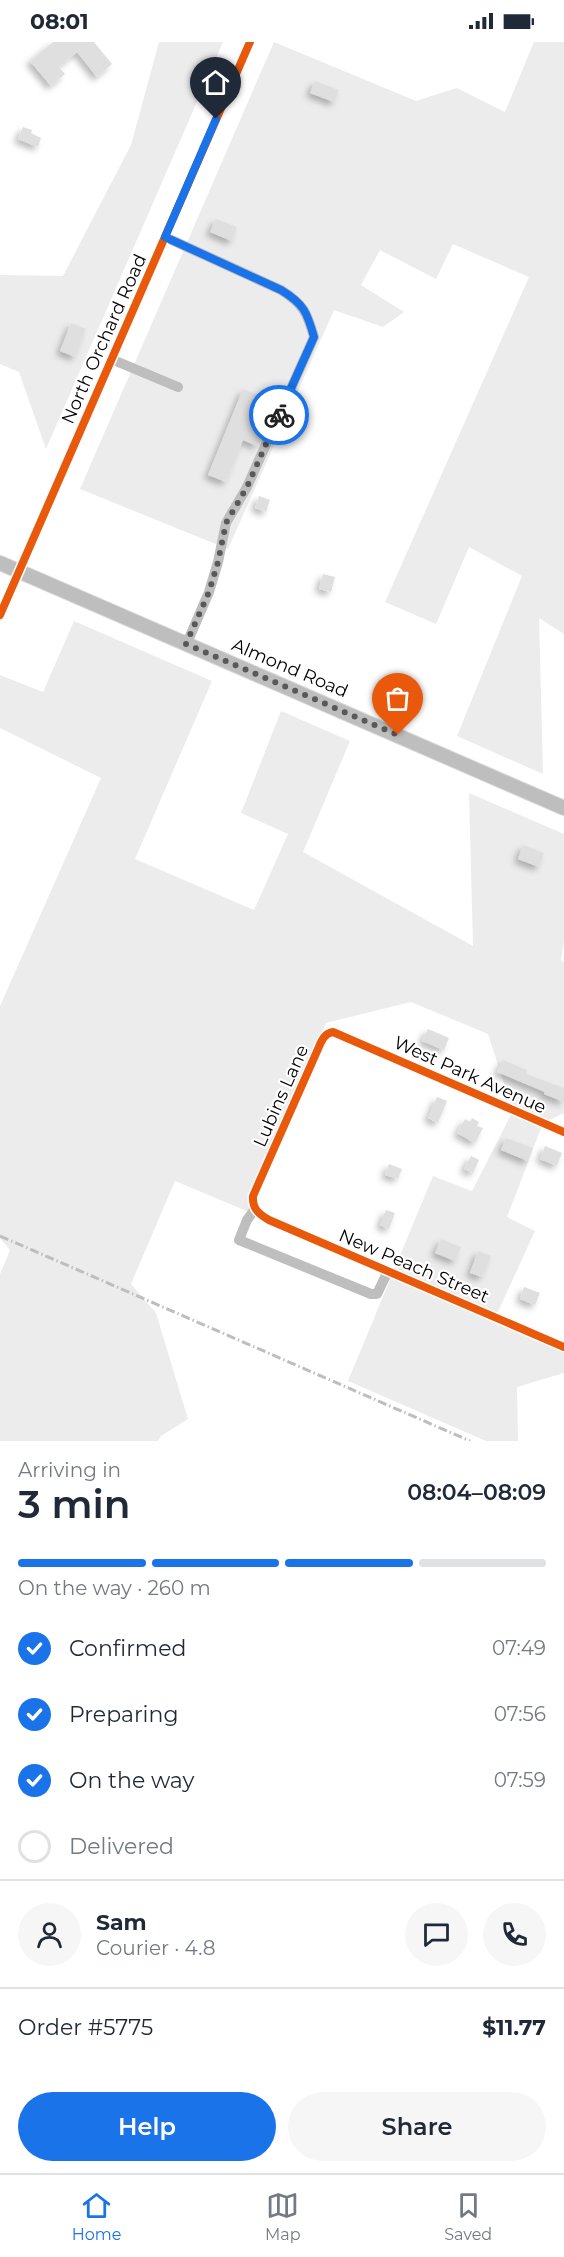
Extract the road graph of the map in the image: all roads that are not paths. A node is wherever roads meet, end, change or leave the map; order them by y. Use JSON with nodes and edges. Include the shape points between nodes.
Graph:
{"nodes":[{"id":1,"x":250,"y":42,"type":"edge"},
{"id":2,"x":165,"y":237,"type":"junction"},
{"id":3,"x":111,"y":359,"type":"junction"},
{"id":4,"x":178,"y":387,"type":"dead end"},
{"id":5,"x":0,"y":563,"type":"edge"},
{"id":6,"x":19,"y":571,"type":"junction"},
{"id":7,"x":0,"y":615,"type":"edge"},
{"id":8,"x":186,"y":644,"type":"junction"},
{"id":9,"x":564,"y":808,"type":"edge"},
{"id":10,"x":364,"y":1045,"type":"joint"},
{"id":11,"x":564,"y":1132,"type":"edge"},
{"id":12,"x":255,"y":1209,"type":"junction"},
{"id":13,"x":388,"y":1271,"type":"junction"},
{"id":14,"x":564,"y":1347,"type":"edge"}],
"edges":[{"from":1,"to":2,"type":"street","name":"North Orchard Road"},
{"from":2,"to":3,"type":"street","name":"North Orchard Road"},
{"from":2,"to":8,"type":"street","via":[[296,300],[307,312],[314,337],[247,487],[226,523],[209,592]]},
{"from":3,"to":4,"type":"street"},
{"from":3,"to":6,"type":"street","name":"North Orchard Road"},
{"from":5,"to":6,"type":"main road","name":"Almond Road"},
{"from":6,"to":7,"type":"street","name":"North Orchard Road"},
{"from":6,"to":8,"type":"main road","name":"Almond Road"},
{"from":8,"to":9,"type":"main road","name":"Almond Road"},
{"from":10,"to":11,"type":"street","name":"West Park Avenue"},
{"from":10,"to":12,"type":"street","name":"Lubins Lane","via":[[333,1032],[324,1037],[253,1196]]},
{"from":12,"to":13,"type":"street","name":"New Peach Street","via":[[269,1220]]},
{"from":12,"to":13,"type":"street","via":[[239,1240],[371,1294],[377,1294]]},
{"from":13,"to":14,"type":"street","name":"New Peach Street"}]}
